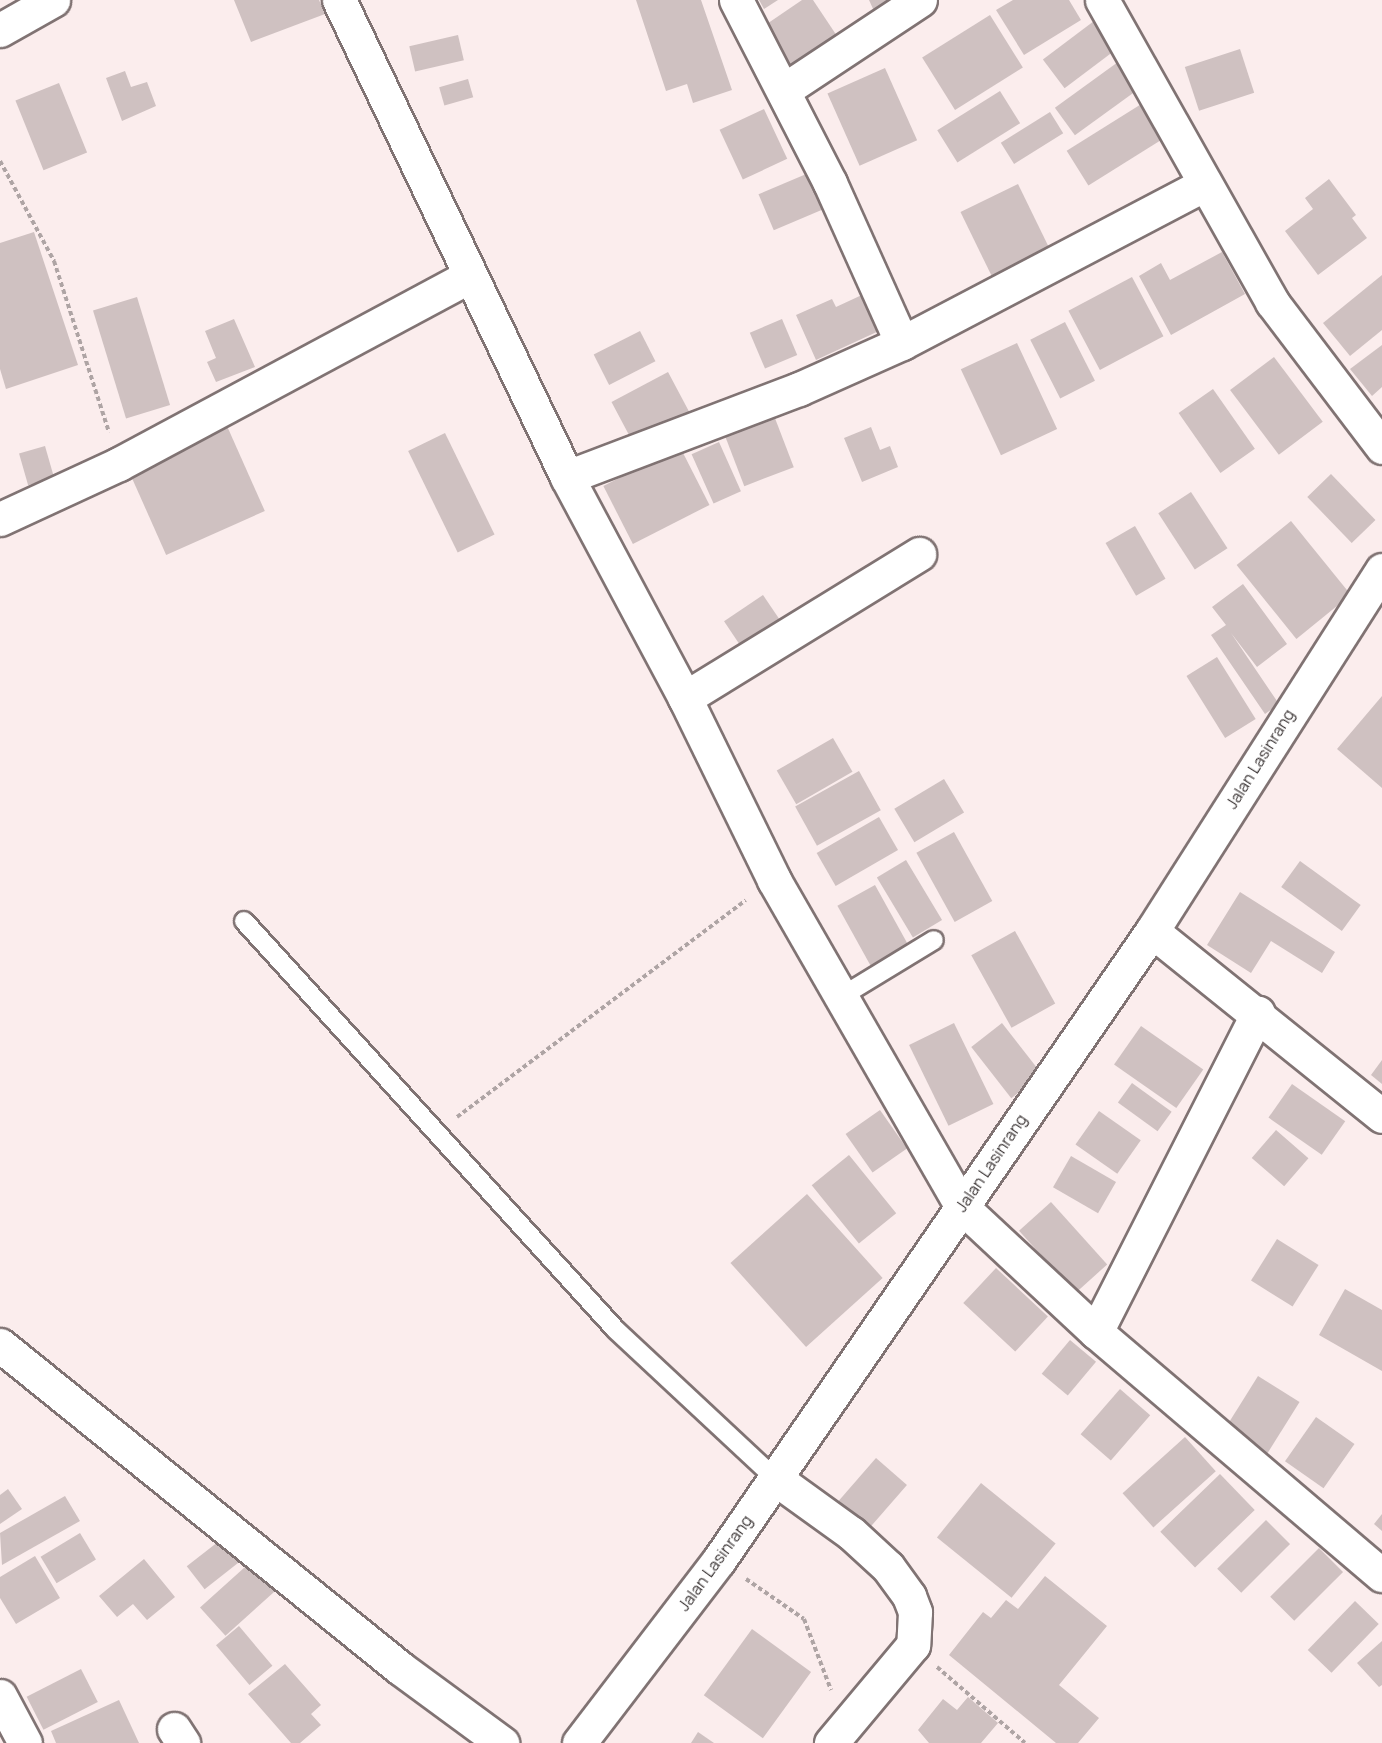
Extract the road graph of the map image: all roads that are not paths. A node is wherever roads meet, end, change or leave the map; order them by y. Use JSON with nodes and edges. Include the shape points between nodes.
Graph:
{"nodes":[{"id":1,"x":53,"y":0,"type":"edge"},
{"id":2,"x":339,"y":0,"type":"edge"},
{"id":3,"x":736,"y":0,"type":"edge"},
{"id":4,"x":920,"y":0,"type":"edge"},
{"id":5,"x":1102,"y":0,"type":"edge"},
{"id":6,"x":0,"y":30,"type":"edge"},
{"id":7,"x":784,"y":90,"type":"junction"},
{"id":8,"x":1203,"y":185,"type":"junction"},
{"id":9,"x":471,"y":276,"type":"junction"},
{"id":10,"x":902,"y":343,"type":"junction"},
{"id":11,"x":1382,"y":447,"type":"edge"},
{"id":12,"x":567,"y":477,"type":"junction"},
{"id":13,"x":0,"y":519,"type":"edge"},
{"id":14,"x":919,"y":554,"type":"dead end"},
{"id":15,"x":1382,"y":570,"type":"edge"},
{"id":16,"x":685,"y":698,"type":"junction"},
{"id":17,"x":244,"y":921,"type":"dead end"},
{"id":18,"x":1152,"y":931,"type":"junction"},
{"id":19,"x":934,"y":940,"type":"dead end"},
{"id":20,"x":839,"y":998,"type":"junction"},
{"id":21,"x":1258,"y":1013,"type":"junction"},
{"id":22,"x":1382,"y":1116,"type":"edge"},
{"id":23,"x":962,"y":1207,"type":"junction"},
{"id":24,"x":1096,"y":1332,"type":"junction"},
{"id":25,"x":0,"y":1345,"type":"edge"},
{"id":26,"x":776,"y":1479,"type":"junction"},
{"id":27,"x":1382,"y":1575,"type":"edge"},
{"id":28,"x":0,"y":1696,"type":"edge"},
{"id":29,"x":26,"y":1743,"type":"edge"},
{"id":30,"x":502,"y":1743,"type":"edge"},
{"id":31,"x":579,"y":1743,"type":"edge"},
{"id":32,"x":831,"y":1743,"type":"edge"}],
"edges":[{"from":1,"to":6,"type":"street"},
{"from":2,"to":9,"type":"street"},
{"from":3,"to":7,"type":"street"},
{"from":4,"to":7,"type":"street"},
{"from":5,"to":8,"type":"street"},
{"from":7,"to":10,"type":"street"},
{"from":8,"to":10,"type":"street"},
{"from":8,"to":11,"type":"street","via":[[1272,302]]},
{"from":9,"to":12,"type":"street"},
{"from":9,"to":13,"type":"street","via":[[119,464]]},
{"from":10,"to":12,"type":"street","via":[[799,389]]},
{"from":12,"to":16,"type":"street"},
{"from":14,"to":16,"type":"street"},
{"from":15,"to":18,"type":"street","name":"Jalan Lasinrang"},
{"from":16,"to":20,"type":"street","via":[[774,880]]},
{"from":17,"to":26,"type":"lane","via":[[616,1330]]},
{"from":18,"to":21,"type":"street"},
{"from":18,"to":23,"type":"street","name":"Jalan Lasinrang"},
{"from":19,"to":20,"type":"lane"},
{"from":20,"to":23,"type":"street"},
{"from":21,"to":22,"type":"street"},
{"from":21,"to":24,"type":"street"},
{"from":23,"to":24,"type":"street"},
{"from":23,"to":26,"type":"street","name":"Jalan Lasinrang"},
{"from":24,"to":27,"type":"street"},
{"from":25,"to":30,"type":"street","via":[[400,1668]]},
{"from":26,"to":31,"type":"street","name":"Jalan Lasinrang"},
{"from":26,"to":32,"type":"street","via":[[851,1533],[888,1567],[909,1596],[915,1612],[913,1645]]},
{"from":28,"to":29,"type":"street"}]}
